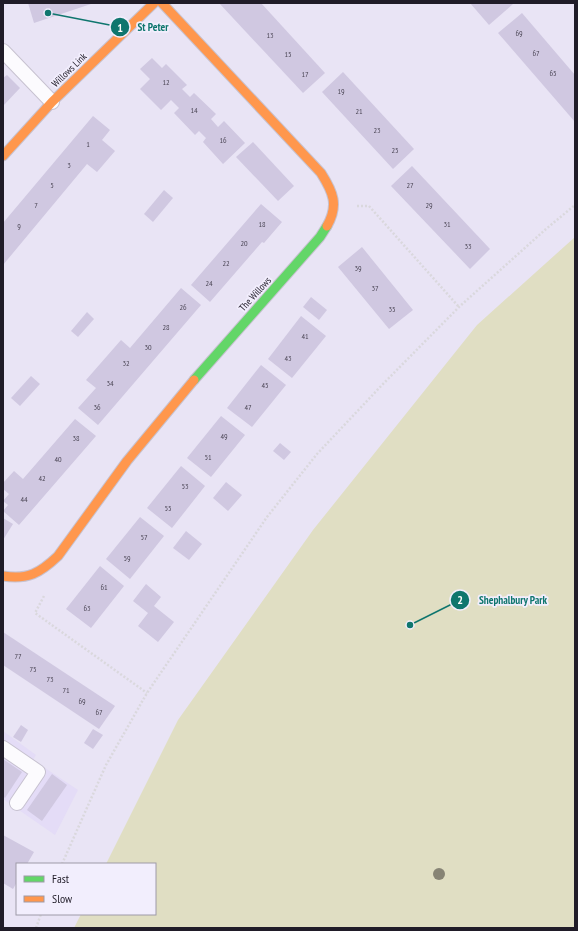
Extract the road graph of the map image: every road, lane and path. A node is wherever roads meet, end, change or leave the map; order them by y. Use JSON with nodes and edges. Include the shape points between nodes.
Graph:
{"nodes":[{"id":1,"x":154,"y":3,"type":"edge"},
{"id":2,"x":162,"y":3,"type":"edge"},
{"id":3,"x":3,"y":51,"type":"edge"},
{"id":4,"x":52,"y":102,"type":"junction"},
{"id":5,"x":3,"y":156,"type":"edge"},
{"id":6,"x":575,"y":205,"type":"edge"},
{"id":7,"x":335,"y":207,"type":"junction"},
{"id":8,"x":459,"y":307,"type":"junction"},
{"id":9,"x":47,"y":567,"type":"junction"},
{"id":10,"x":3,"y":576,"type":"edge"},
{"id":11,"x":147,"y":693,"type":"junction"},
{"id":12,"x":3,"y":748,"type":"edge"},
{"id":13,"x":18,"y":802,"type":"dead end"},
{"id":14,"x":62,"y":863,"type":"edge"},
{"id":15,"x":41,"y":915,"type":"edge"},
{"id":16,"x":36,"y":928,"type":"edge"}],
"edges":[{"from":1,"to":4,"type":"street","name":"Willows Link"},
{"from":2,"to":7,"type":"street","via":[[321,173],[331,190]]},
{"from":3,"to":4,"type":"lane"},
{"from":4,"to":5,"type":"street","name":"Willows Link"},
{"from":6,"to":8,"type":"path"},
{"from":7,"to":8,"type":"path","via":[[369,206]]},
{"from":7,"to":9,"type":"street","name":"The Willows","via":[[328,228],[179,396]]},
{"from":8,"to":11,"type":"path","via":[[317,454],[267,517]]},
{"from":9,"to":10,"type":"street","name":"The Willows","via":[[24,578]]},
{"from":9,"to":11,"type":"path","via":[[52,581],[35,613]]},
{"from":11,"to":14,"type":"path","via":[[106,765]]},
{"from":12,"to":13,"type":"lane","via":[[38,772]]},
{"from":15,"to":16,"type":"path"}]}
